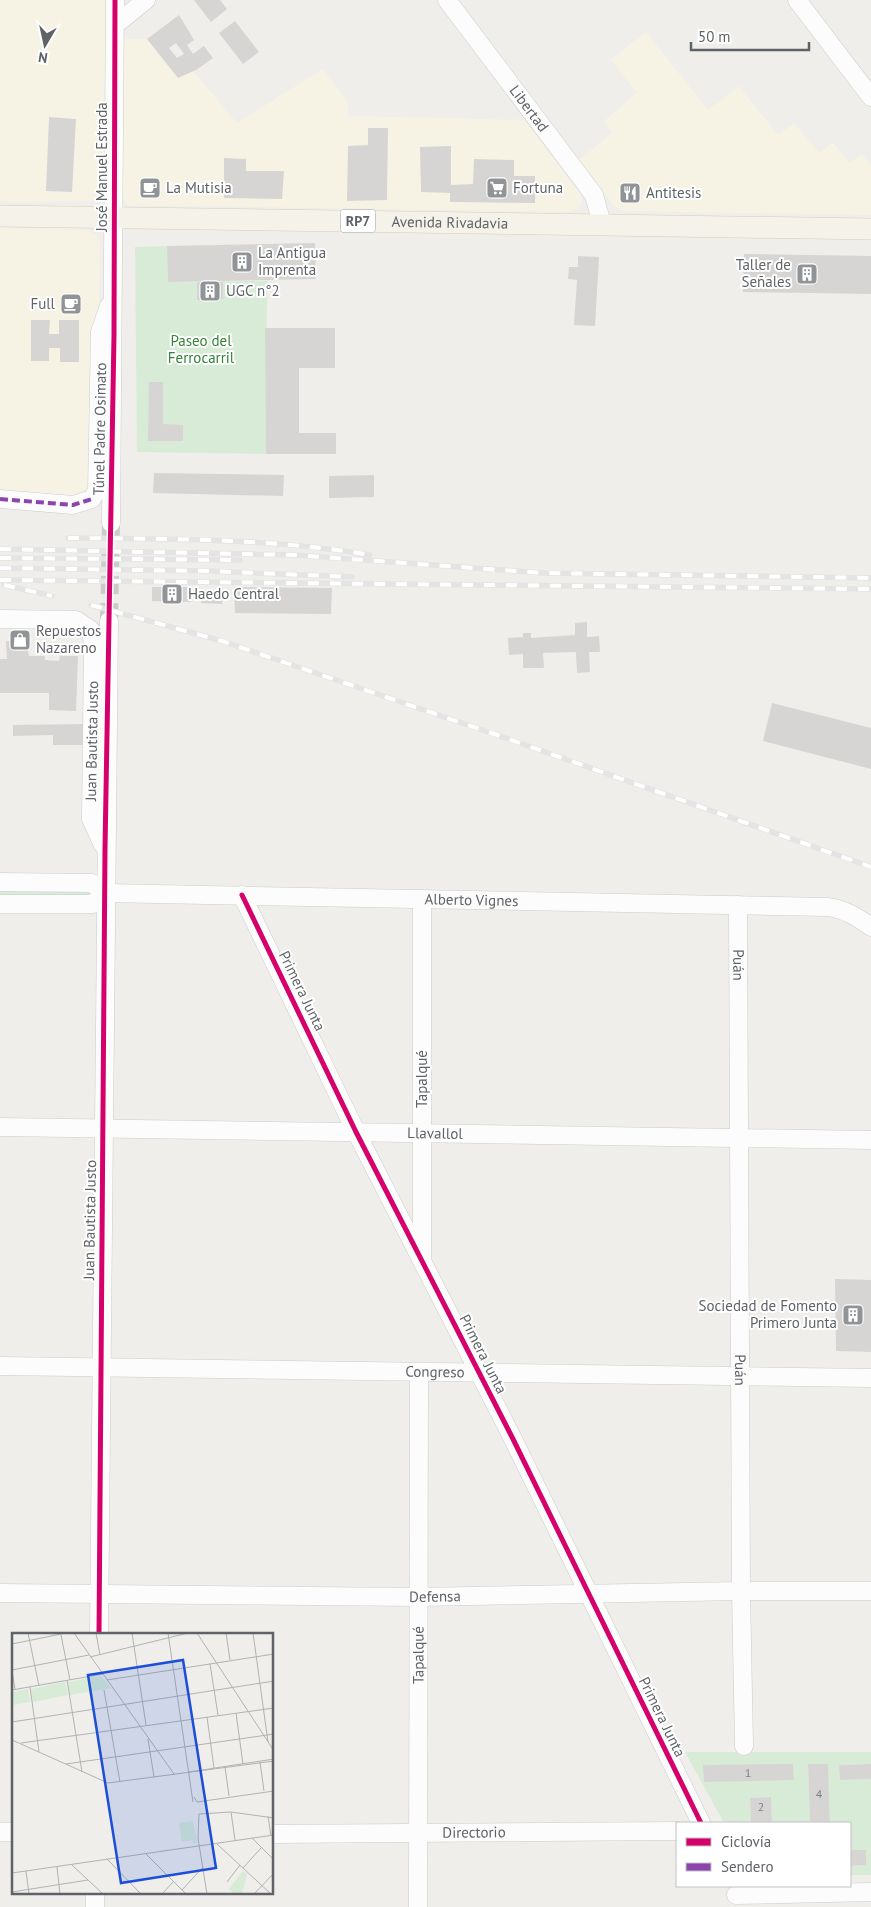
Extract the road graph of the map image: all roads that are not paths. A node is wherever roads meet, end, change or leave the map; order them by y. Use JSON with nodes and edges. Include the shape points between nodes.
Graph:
{"nodes":[{"id":1,"x":115,"y":0,"type":"edge"},
{"id":2,"x":146,"y":0,"type":"edge"},
{"id":3,"x":447,"y":0,"type":"edge"},
{"id":4,"x":796,"y":0,"type":"edge"},
{"id":5,"x":115,"y":25,"type":"junction"},
{"id":6,"x":871,"y":97,"type":"edge"},
{"id":7,"x":0,"y":216,"type":"edge"},
{"id":8,"x":114,"y":218,"type":"junction"},
{"id":9,"x":602,"y":224,"type":"junction"},
{"id":10,"x":871,"y":229,"type":"edge"},
{"id":11,"x":114,"y":291,"type":"junction"},
{"id":12,"x":114,"y":335,"type":"joint"},
{"id":13,"x":0,"y":499,"type":"edge"},
{"id":14,"x":111,"y":523,"type":"tunnel mouth"},
{"id":15,"x":0,"y":619,"type":"edge"},
{"id":16,"x":109,"y":620,"type":"tunnel mouth"},
{"id":17,"x":105,"y":849,"type":"junction"},
{"id":18,"x":0,"y":882,"type":"edge"},
{"id":19,"x":105,"y":893,"type":"junction"},
{"id":20,"x":242,"y":895,"type":"junction"},
{"id":21,"x":422,"y":899,"type":"junction"},
{"id":22,"x":0,"y":904,"type":"edge"},
{"id":23,"x":738,"y":905,"type":"junction"},
{"id":24,"x":871,"y":927,"type":"edge"},
{"id":25,"x":0,"y":1127,"type":"edge"},
{"id":26,"x":103,"y":1129,"type":"junction"},
{"id":27,"x":356,"y":1132,"type":"junction"},
{"id":28,"x":422,"y":1133,"type":"junction"},
{"id":29,"x":738,"y":1139,"type":"junction"},
{"id":30,"x":871,"y":1140,"type":"edge"},
{"id":31,"x":422,"y":1260,"type":"junction"},
{"id":32,"x":0,"y":1366,"type":"edge"},
{"id":33,"x":100,"y":1368,"type":"junction"},
{"id":34,"x":420,"y":1372,"type":"junction"},
{"id":35,"x":479,"y":1373,"type":"junction"},
{"id":36,"x":741,"y":1377,"type":"junction"},
{"id":37,"x":871,"y":1378,"type":"edge"},
{"id":38,"x":741,"y":1591,"type":"junction"},
{"id":39,"x":871,"y":1591,"type":"edge"},
{"id":40,"x":0,"y":1593,"type":"edge"},
{"id":41,"x":588,"y":1595,"type":"junction"},
{"id":42,"x":100,"y":1596,"type":"junction"},
{"id":43,"x":419,"y":1597,"type":"junction"},
{"id":44,"x":99,"y":1633,"type":"edge"},
{"id":45,"x":744,"y":1746,"type":"dead end"},
{"id":46,"x":701,"y":1822,"type":"edge"},
{"id":47,"x":676,"y":1832,"type":"edge"},
{"id":48,"x":274,"y":1834,"type":"edge"},
{"id":49,"x":418,"y":1834,"type":"junction"},
{"id":50,"x":871,"y":1892,"type":"edge"},
{"id":51,"x":95,"y":1894,"type":"edge"},
{"id":52,"x":737,"y":1896,"type":"edge"},
{"id":53,"x":95,"y":1907,"type":"edge"},
{"id":54,"x":418,"y":1907,"type":"edge"}],
"edges":[{"from":1,"to":5,"type":"street","name":"José Manuel Estrada"},
{"from":2,"to":5,"type":"street"},
{"from":3,"to":9,"type":"street","name":"Libertad","via":[[594,195]]},
{"from":4,"to":6,"type":"street"},
{"from":5,"to":8,"type":"street","name":"José Manuel Estrada"},
{"from":7,"to":8,"type":"main road","name":"Avenida Rivadavia","number":"RP7"},
{"from":8,"to":9,"type":"main road","name":"Avenida Rivadavia","number":"RP7"},
{"from":8,"to":11,"type":"street","name":"José Manuel Estrada"},
{"from":9,"to":10,"type":"main road","name":"Avenida Rivadavia","number":"RP7"},
{"from":11,"to":12,"type":"street","name":"José Manuel Estrada"},
{"from":11,"to":13,"type":"street","name":"José Manuel Estrada","via":[[100,332],[97,490],[92,499],[73,505]]},
{"from":12,"to":14,"type":"street","name":"Túnel Padre Osimato"},
{"from":15,"to":17,"type":"street","name":"Juan Bautista Justo","via":[[76,620],[91,630],[91,819]]},
{"from":16,"to":17,"type":"street","name":"Juan Bautista Justo"},
{"from":17,"to":19,"type":"street","name":"Juan Bautista Justo"},
{"from":18,"to":19,"type":"street","name":"Alberto Vignes","via":[[92,882]]},
{"from":19,"to":20,"type":"street","name":"Alberto Vignes"},
{"from":19,"to":22,"type":"street","name":"Alberto Vignes","via":[[93,904]]},
{"from":19,"to":26,"type":"street","name":"Juan Bautista Justo"},
{"from":20,"to":21,"type":"street","name":"Alberto Vignes"},
{"from":20,"to":27,"type":"street","name":"Primera Junta"},
{"from":21,"to":23,"type":"street","name":"Alberto Vignes"},
{"from":21,"to":28,"type":"street","name":"Tapalqué"},
{"from":23,"to":24,"type":"street","name":"Alberto Vignes","via":[[839,908]]},
{"from":23,"to":29,"type":"street","name":"Puán"},
{"from":25,"to":26,"type":"street","name":"Llavallol"},
{"from":26,"to":27,"type":"street","name":"Llavallol"},
{"from":26,"to":33,"type":"street","name":"Juan Bautista Justo"},
{"from":27,"to":28,"type":"street","name":"Llavallol"},
{"from":27,"to":31,"type":"street","name":"Primera Junta"},
{"from":28,"to":29,"type":"street","name":"Llavallol"},
{"from":28,"to":31,"type":"street","name":"Tapalqué"},
{"from":29,"to":30,"type":"street","name":"Llavallol"},
{"from":29,"to":36,"type":"street","name":"Puán"},
{"from":31,"to":35,"type":"street","name":"Primera Junta"},
{"from":32,"to":33,"type":"street","name":"Congreso"},
{"from":33,"to":34,"type":"street","name":"Congreso"},
{"from":33,"to":42,"type":"street","name":"Juan Bautista Justo"},
{"from":34,"to":35,"type":"street","name":"Congreso"},
{"from":34,"to":43,"type":"street","name":"Tapalqué"},
{"from":35,"to":36,"type":"street","name":"Congreso"},
{"from":35,"to":41,"type":"street","name":"Primera Junta"},
{"from":36,"to":37,"type":"street","name":"Congreso"},
{"from":36,"to":38,"type":"street","name":"Puán"},
{"from":38,"to":39,"type":"street","name":"Defensa"},
{"from":38,"to":41,"type":"street","name":"Defensa"},
{"from":38,"to":45,"type":"street","name":"Puán"},
{"from":40,"to":42,"type":"street","name":"Defensa"},
{"from":41,"to":43,"type":"street","name":"Defensa"},
{"from":41,"to":46,"type":"street","name":"Primera Junta"},
{"from":42,"to":43,"type":"street","name":"Defensa"},
{"from":42,"to":44,"type":"street","name":"Juan Bautista Justo"},
{"from":43,"to":49,"type":"street","name":"Tapalqué"},
{"from":47,"to":49,"type":"street","name":"Directorio"},
{"from":48,"to":49,"type":"street","name":"Directorio"},
{"from":49,"to":54,"type":"street","name":"Tapalqué"},
{"from":50,"to":52,"type":"street"},
{"from":51,"to":53,"type":"street"}]}
